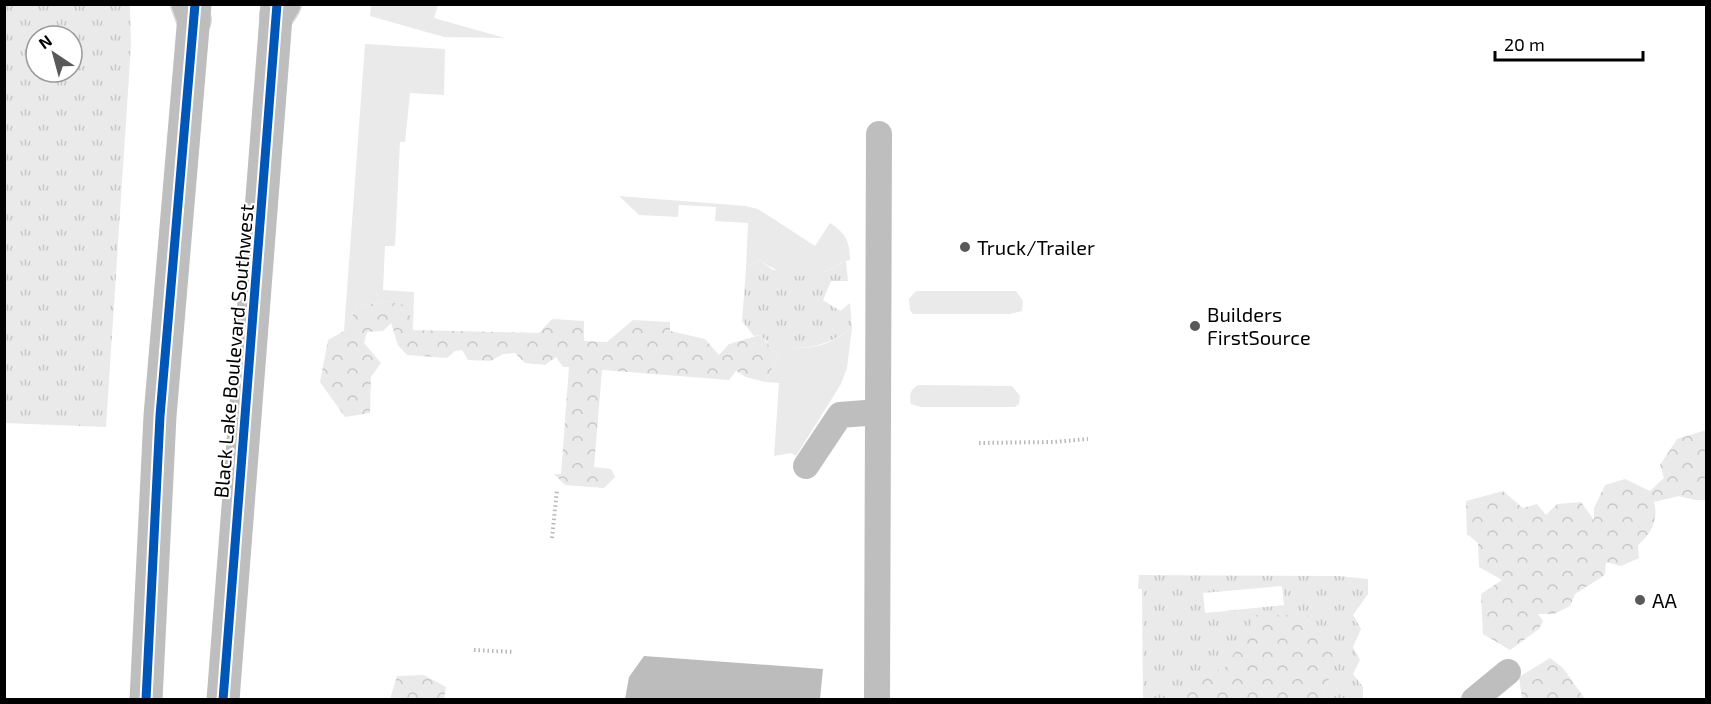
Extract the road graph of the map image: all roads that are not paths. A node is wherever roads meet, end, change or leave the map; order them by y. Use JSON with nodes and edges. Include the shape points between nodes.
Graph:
{"nodes":[{"id":1,"x":279,"y":8,"type":"edge"},
{"id":2,"x":192,"y":10,"type":"edge"},
{"id":3,"x":879,"y":134,"type":"dead end"},
{"id":4,"x":878,"y":412,"type":"junction"},
{"id":5,"x":806,"y":466,"type":"dead end"},
{"id":6,"x":1508,"y":672,"type":"dead end"},
{"id":7,"x":146,"y":699,"type":"edge"},
{"id":8,"x":223,"y":699,"type":"edge"},
{"id":9,"x":877,"y":699,"type":"edge"},
{"id":10,"x":1474,"y":699,"type":"edge"}],
"edges":[{"from":1,"to":8,"type":"street","name":"Black Lake Boulevard Southwest"},
{"from":2,"to":7,"type":"street","via":[[160,416]]},
{"from":3,"to":4,"type":"lane"},
{"from":4,"to":5,"type":"lane","via":[[840,415]]},
{"from":4,"to":9,"type":"lane"},
{"from":6,"to":10,"type":"lane"}]}
